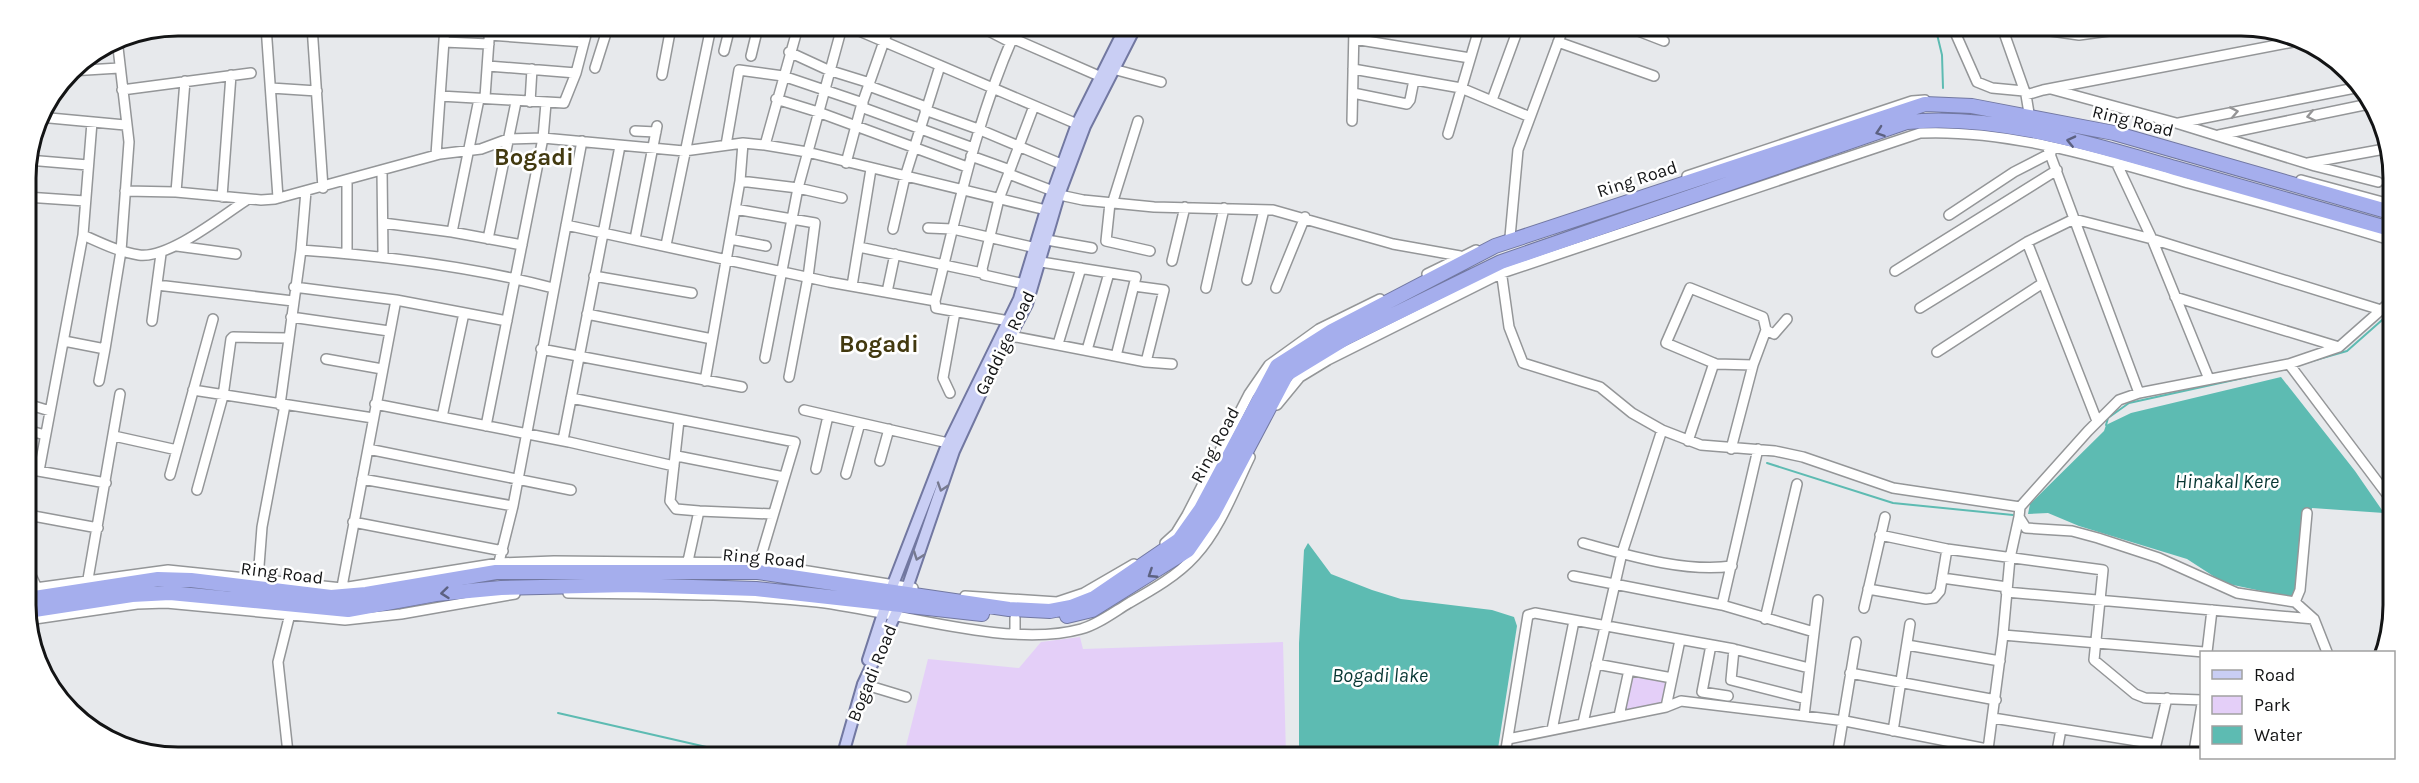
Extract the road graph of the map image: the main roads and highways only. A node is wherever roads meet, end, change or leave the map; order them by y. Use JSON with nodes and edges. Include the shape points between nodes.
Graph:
{"nodes":[{"id":1,"x":1121,"y":36,"type":"edge"},
{"id":2,"x":1131,"y":36,"type":"edge"},
{"id":3,"x":1055,"y":193,"type":"junction"},
{"id":4,"x":2383,"y":210,"type":"edge"},
{"id":5,"x":2383,"y":227,"type":"edge"},
{"id":6,"x":36,"y":591,"type":"edge"},
{"id":7,"x":895,"y":599,"type":"junction"},
{"id":8,"x":36,"y":611,"type":"edge"},
{"id":9,"x":840,"y":747,"type":"edge"},
{"id":10,"x":845,"y":747,"type":"edge"}],
"edges":[{"from":1,"to":3,"type":"main road","name":"Gaddige Road","via":[[1077,124],[1061,164]]},
{"from":2,"to":3,"type":"main road","name":"Gaddige Road"},
{"from":3,"to":7,"type":"main road","name":"Gaddige Road","via":[[1009,321],[948,443]]},
{"from":3,"to":7,"type":"main road","name":"Gaddige Road","one_way":true,"via":[[1047,240],[1027,304],[954,451]]},
{"from":4,"to":7,"type":"highway","name":"Ring Road","via":[[2114,133],[2028,113],[1925,104],[1495,246],[1331,327],[1277,366],[1201,509],[1179,540],[1094,598],[1050,611]]},
{"from":5,"to":7,"type":"highway","name":"Ring Road","one_way":true,"via":[[2037,133],[1973,121],[1907,122],[1479,273],[1346,338],[1287,374],[1213,514],[1188,549],[1092,610],[1052,620],[1015,618]]},
{"from":6,"to":7,"type":"highway","name":"Ring Road","via":[[172,579],[341,592],[497,567],[790,572]]},
{"from":7,"to":8,"type":"highway","name":"Ring Road","via":[[687,590],[501,588],[436,594],[348,610],[291,611],[170,592]]},
{"from":7,"to":9,"type":"main road","name":"Bogadi Road","via":[[852,705]]},
{"from":7,"to":10,"type":"main road","name":"Bogadi Road","via":[[863,684]]}]}
